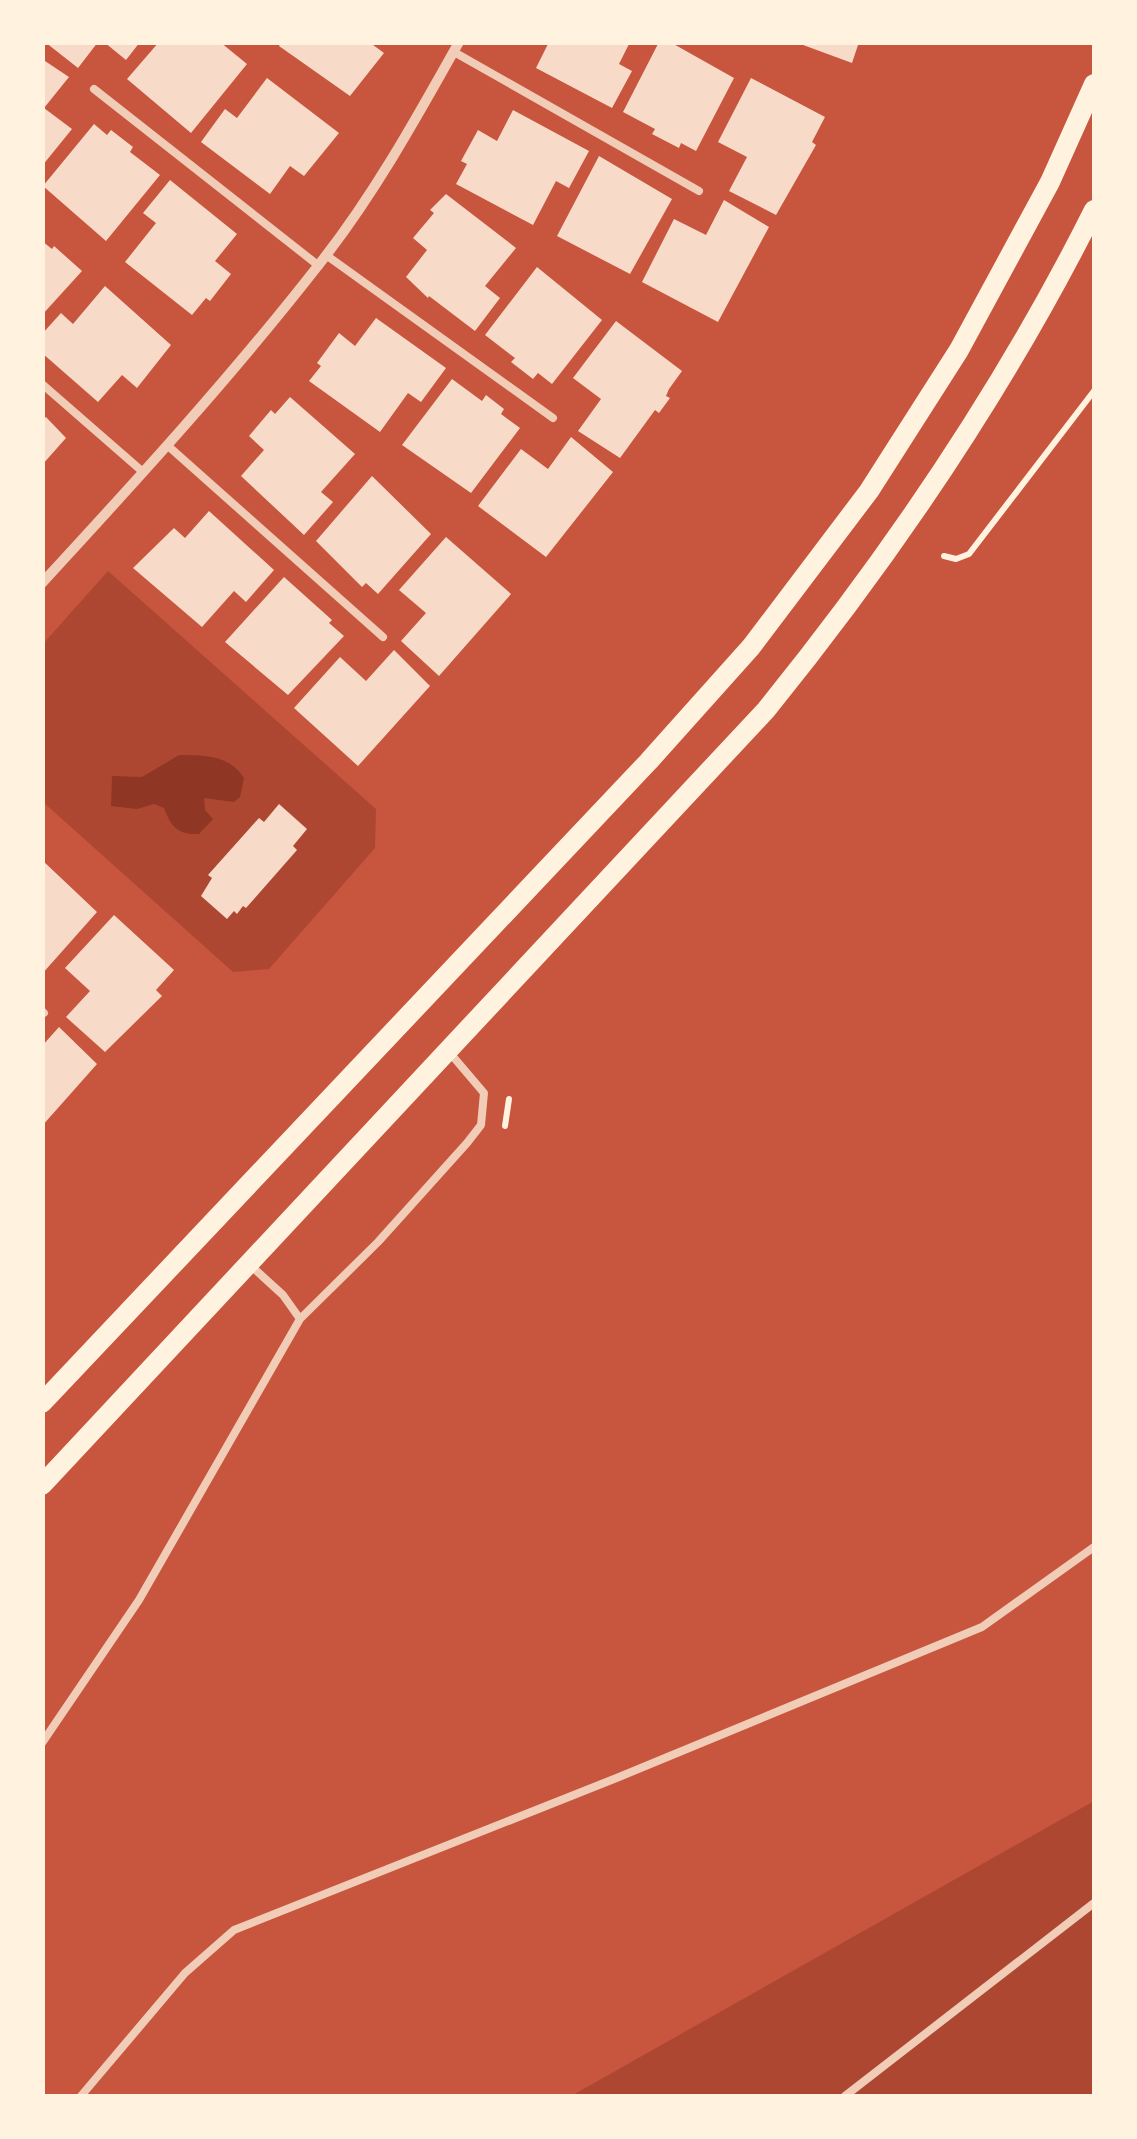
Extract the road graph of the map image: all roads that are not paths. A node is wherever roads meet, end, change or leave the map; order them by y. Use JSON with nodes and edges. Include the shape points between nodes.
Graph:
{"nodes":[{"id":1,"x":457,"y":47,"type":"edge"},
{"id":2,"x":1094,"y":84,"type":"edge"},
{"id":3,"x":94,"y":88,"type":"dead end"},
{"id":4,"x":699,"y":190,"type":"dead end"},
{"id":5,"x":1094,"y":210,"type":"edge"},
{"id":6,"x":326,"y":255,"type":"junction"},
{"id":7,"x":319,"y":266,"type":"junction"},
{"id":8,"x":42,"y":384,"type":"edge"},
{"id":9,"x":553,"y":418,"type":"dead end"},
{"id":10,"x":167,"y":445,"type":"junction"},
{"id":11,"x":143,"y":472,"type":"junction"},
{"id":12,"x":42,"y":584,"type":"edge"},
{"id":13,"x":382,"y":637,"type":"dead end"},
{"id":14,"x":448,"y":1051,"type":"junction"},
{"id":15,"x":250,"y":1264,"type":"junction"},
{"id":16,"x":300,"y":1319,"type":"junction"},
{"id":17,"x":42,"y":1404,"type":"edge"},
{"id":18,"x":42,"y":1484,"type":"edge"},
{"id":19,"x":1094,"y":1547,"type":"edge"},
{"id":20,"x":42,"y":1743,"type":"edge"},
{"id":21,"x":1094,"y":1903,"type":"edge"},
{"id":22,"x":81,"y":2096,"type":"edge"},
{"id":23,"x":844,"y":2096,"type":"edge"}],
"edges":[{"from":1,"to":4,"type":"lane"},
{"from":1,"to":6,"type":"street"},
{"from":2,"to":17,"type":"main road","via":[[1050,182],[958,350],[869,491],[751,648]]},
{"from":3,"to":7,"type":"lane"},
{"from":5,"to":14,"type":"main road","via":[[989,402],[836,624],[766,710]]},
{"from":6,"to":7,"type":"street"},
{"from":6,"to":9,"type":"lane"},
{"from":7,"to":10,"type":"street"},
{"from":8,"to":11,"type":"lane"},
{"from":10,"to":11,"type":"street"},
{"from":10,"to":13,"type":"lane"},
{"from":11,"to":12,"type":"street"},
{"from":14,"to":15,"type":"main road"},
{"from":14,"to":16,"type":"lane","via":[[484,1093],[480,1125]]},
{"from":15,"to":16,"type":"lane"},
{"from":15,"to":18,"type":"main road"},
{"from":16,"to":20,"type":"lane","via":[[139,1600]]},
{"from":19,"to":22,"type":"lane","via":[[982,1626],[234,1930],[185,1972]]},
{"from":21,"to":23,"type":"lane"}]}
